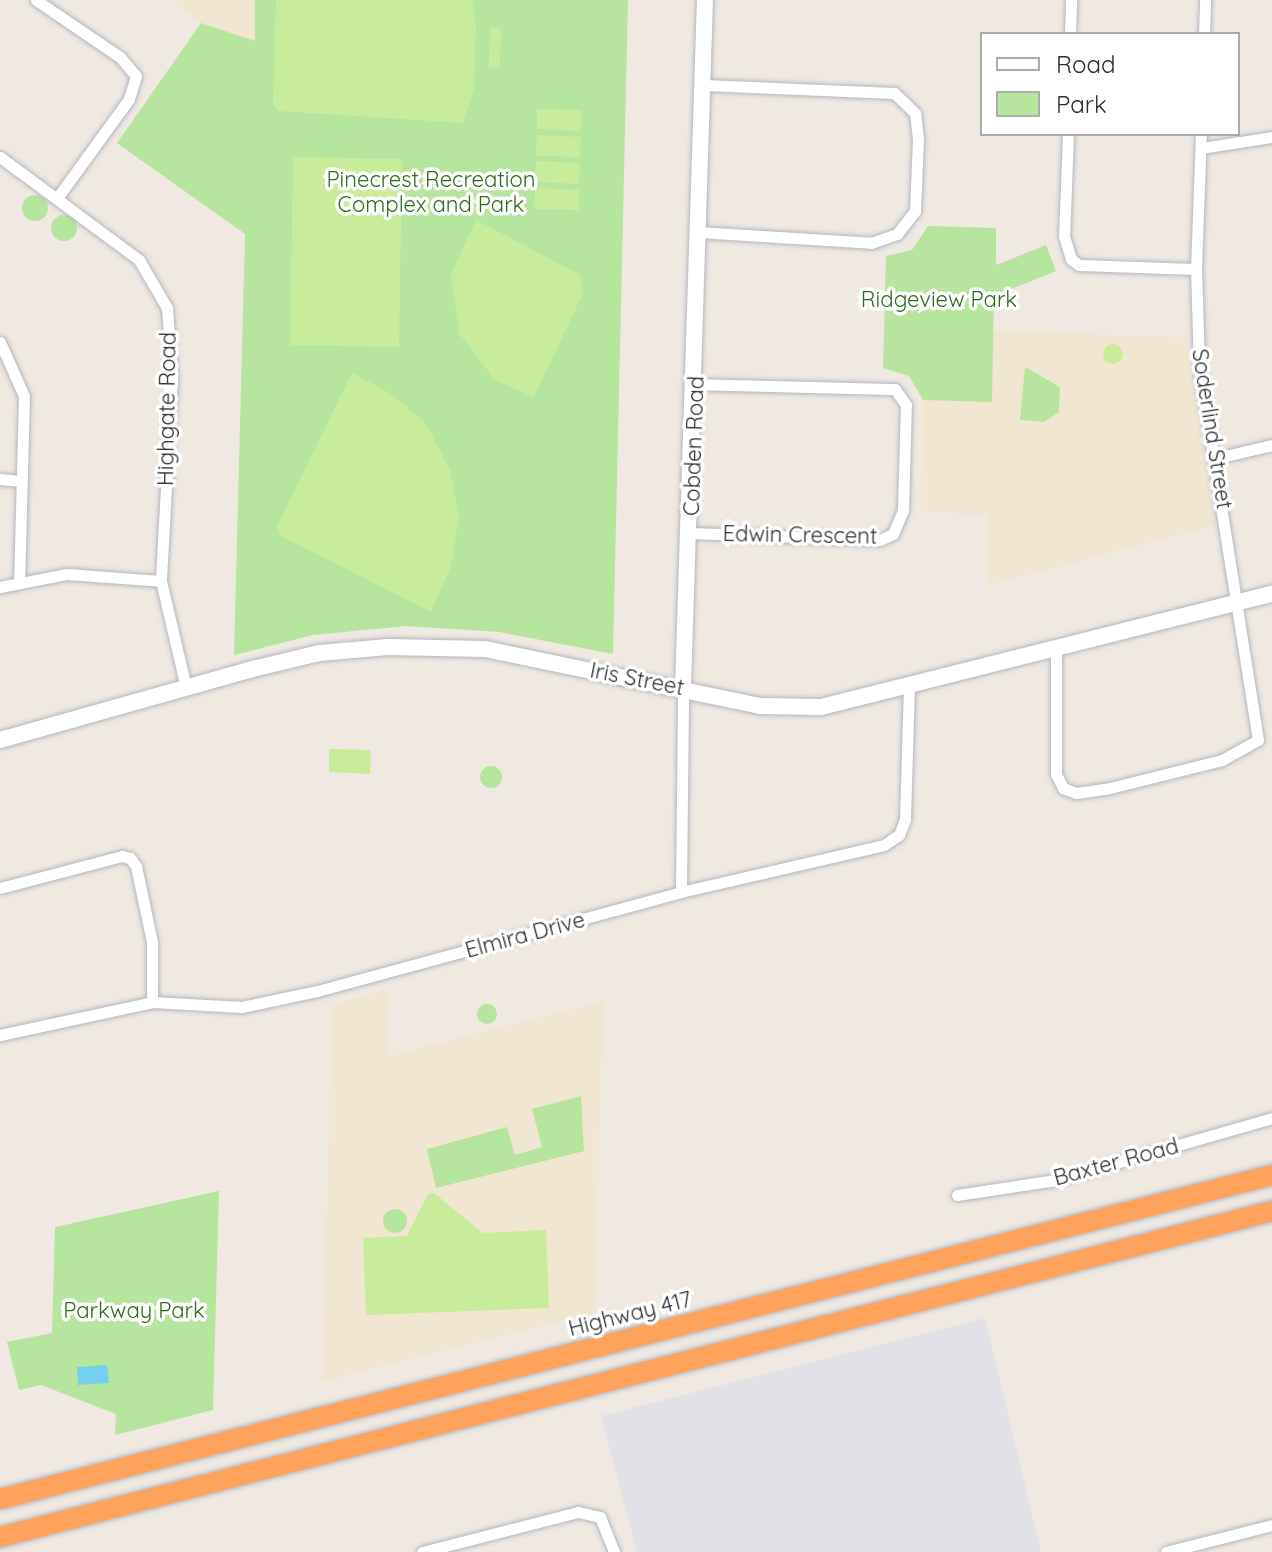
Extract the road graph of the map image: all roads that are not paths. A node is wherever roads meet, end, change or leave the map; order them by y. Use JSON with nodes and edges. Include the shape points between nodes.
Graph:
{"nodes":[{"id":1,"x":36,"y":0,"type":"edge"},
{"id":2,"x":705,"y":0,"type":"edge"},
{"id":3,"x":1071,"y":0,"type":"edge"},
{"id":4,"x":1205,"y":0,"type":"edge"},
{"id":5,"x":1070,"y":32,"type":"edge"},
{"id":6,"x":1204,"y":32,"type":"edge"},
{"id":7,"x":703,"y":85,"type":"junction"},
{"id":8,"x":1068,"y":136,"type":"edge"},
{"id":9,"x":1201,"y":136,"type":"edge"},
{"id":10,"x":1272,"y":137,"type":"edge"},
{"id":11,"x":1201,"y":148,"type":"junction"},
{"id":12,"x":0,"y":157,"type":"edge"},
{"id":13,"x":57,"y":198,"type":"junction"},
{"id":14,"x":698,"y":232,"type":"junction"},
{"id":15,"x":1196,"y":269,"type":"junction"},
{"id":16,"x":0,"y":342,"type":"edge"},
{"id":17,"x":696,"y":384,"type":"junction"},
{"id":18,"x":1272,"y":445,"type":"edge"},
{"id":19,"x":1217,"y":458,"type":"junction"},
{"id":20,"x":0,"y":479,"type":"edge"},
{"id":21,"x":20,"y":481,"type":"junction"},
{"id":22,"x":691,"y":533,"type":"junction"},
{"id":23,"x":19,"y":581,"type":"junction"},
{"id":24,"x":161,"y":581,"type":"junction"},
{"id":25,"x":0,"y":587,"type":"edge"},
{"id":26,"x":1272,"y":594,"type":"edge"},
{"id":27,"x":1238,"y":602,"type":"junction"},
{"id":28,"x":1056,"y":648,"type":"junction"},
{"id":29,"x":683,"y":687,"type":"junction"},
{"id":30,"x":909,"y":687,"type":"junction"},
{"id":31,"x":186,"y":688,"type":"junction"},
{"id":32,"x":0,"y":740,"type":"edge"},
{"id":33,"x":0,"y":888,"type":"edge"},
{"id":34,"x":681,"y":892,"type":"junction"},
{"id":35,"x":152,"y":1002,"type":"junction"},
{"id":36,"x":0,"y":1035,"type":"edge"},
{"id":37,"x":1272,"y":1118,"type":"edge"},
{"id":38,"x":1272,"y":1175,"type":"edge"},
{"id":39,"x":957,"y":1195,"type":"dead end"},
{"id":40,"x":1272,"y":1211,"type":"edge"},
{"id":41,"x":0,"y":1499,"type":"edge"},
{"id":42,"x":1272,"y":1525,"type":"edge"},
{"id":43,"x":0,"y":1537,"type":"edge"},
{"id":44,"x":422,"y":1552,"type":"edge"},
{"id":45,"x":614,"y":1552,"type":"edge"},
{"id":46,"x":1166,"y":1552,"type":"edge"}],
"edges":[{"from":1,"to":13,"type":"street","via":[[120,57],[136,76],[129,99]]},
{"from":2,"to":7,"type":"street","name":"Cobden Road"},
{"from":3,"to":5,"type":"street"},
{"from":4,"to":6,"type":"street"},
{"from":7,"to":14,"type":"street","name":"Cobden Road"},
{"from":7,"to":14,"type":"street","via":[[894,93],[915,113],[918,140],[915,211],[897,234],[871,243]]},
{"from":8,"to":15,"type":"street","via":[[1064,236],[1071,259],[1079,265]]},
{"from":9,"to":11,"type":"street","name":"Soderlind Street"},
{"from":10,"to":11,"type":"street"},
{"from":11,"to":15,"type":"street","name":"Soderlind Street"},
{"from":12,"to":13,"type":"street","name":"Highgate Road"},
{"from":13,"to":24,"type":"street","name":"Highgate Road","via":[[139,260],[167,308],[172,376]]},
{"from":14,"to":17,"type":"street","name":"Cobden Road"},
{"from":15,"to":19,"type":"street","name":"Soderlind Street","via":[[1199,368]]},
{"from":16,"to":21,"type":"street","via":[[24,396]]},
{"from":17,"to":22,"type":"street","name":"Cobden Road"},
{"from":17,"to":22,"type":"street","name":"Edwin Crescent","via":[[895,389],[906,405],[903,510],[893,534],[880,540]]},
{"from":18,"to":19,"type":"street"},
{"from":19,"to":27,"type":"street","name":"Soderlind Street"},
{"from":20,"to":21,"type":"street"},
{"from":21,"to":23,"type":"street"},
{"from":22,"to":29,"type":"street","name":"Cobden Road"},
{"from":23,"to":24,"type":"street","via":[[66,574]]},
{"from":23,"to":25,"type":"street"},
{"from":24,"to":31,"type":"street","name":"Highgate Road"},
{"from":26,"to":27,"type":"street","name":"Iris Street"},
{"from":27,"to":28,"type":"street","name":"Iris Street"},
{"from":27,"to":28,"type":"street","name":"Soderlind Street","via":[[1258,740],[1249,750],[1076,793],[1063,788],[1056,774]]},
{"from":28,"to":30,"type":"street","name":"Iris Street"},
{"from":29,"to":30,"type":"street","name":"Iris Street","via":[[790,710]]},
{"from":29,"to":31,"type":"street","name":"Iris Street","via":[[485,649],[388,647],[319,653]]},
{"from":29,"to":34,"type":"street","name":"Cobden Road"},
{"from":30,"to":34,"type":"street","name":"Elmira Drive","via":[[905,819],[899,835],[857,853]]},
{"from":31,"to":32,"type":"street","name":"Iris Street"},
{"from":33,"to":35,"type":"street","via":[[130,858],[152,942]]},
{"from":34,"to":35,"type":"street","name":"Elmira Drive","via":[[291,997],[242,1007]]},
{"from":35,"to":36,"type":"street","name":"Elmira Drive"},
{"from":37,"to":39,"type":"street","name":"Baxter Road","via":[[1056,1180]]},
{"from":38,"to":41,"type":"highway","name":"Highway 417"},
{"from":40,"to":43,"type":"highway"},
{"from":42,"to":46,"type":"street"},
{"from":44,"to":45,"type":"street","via":[[578,1512],[600,1517]]}]}
